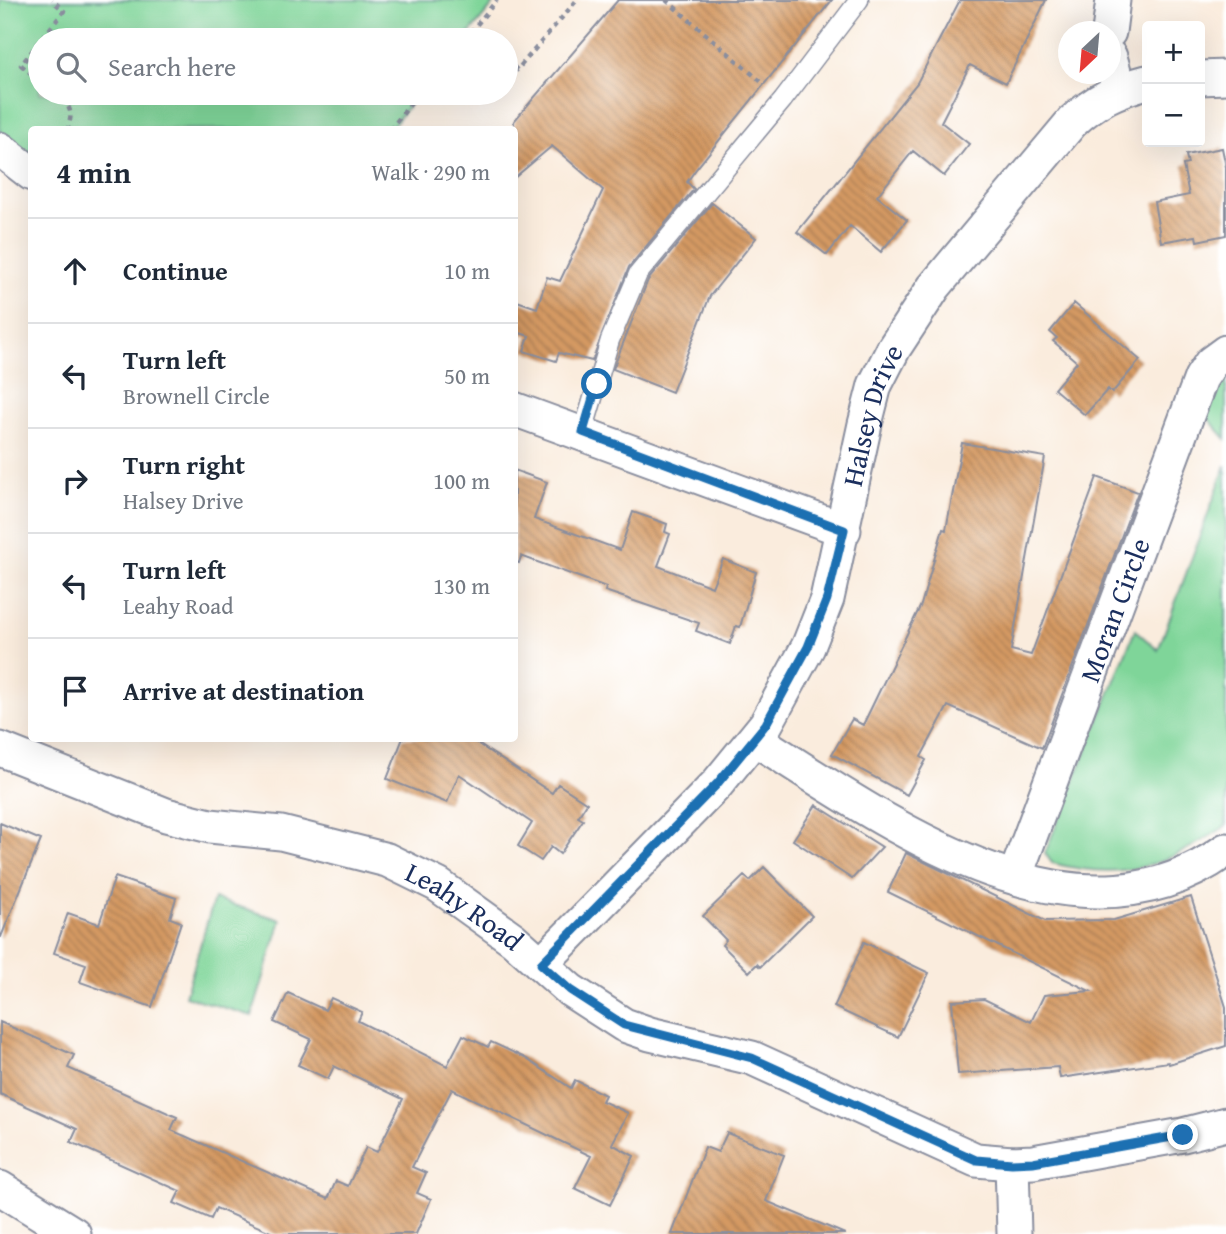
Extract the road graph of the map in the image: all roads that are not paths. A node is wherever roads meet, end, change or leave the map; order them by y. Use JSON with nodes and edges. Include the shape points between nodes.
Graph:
{"nodes":[{"id":1,"x":859,"y":0,"type":"edge"},
{"id":2,"x":1113,"y":0,"type":"edge"},
{"id":3,"x":1110,"y":21,"type":"edge"},
{"id":4,"x":1121,"y":70,"type":"edge"},
{"id":5,"x":1226,"y":77,"type":"edge"},
{"id":6,"x":1205,"y":78,"type":"edge"},
{"id":7,"x":1133,"y":86,"type":"edge"},
{"id":8,"x":0,"y":149,"type":"edge"},
{"id":9,"x":28,"y":171,"type":"edge"},
{"id":10,"x":1226,"y":352,"type":"edge"},
{"id":11,"x":518,"y":410,"type":"edge"},
{"id":12,"x":583,"y":432,"type":"junction"},
{"id":13,"x":844,"y":530,"type":"junction"},
{"id":14,"x":755,"y":739,"type":"junction"},
{"id":15,"x":0,"y":749,"type":"edge"},
{"id":16,"x":1226,"y":850,"type":"edge"},
{"id":17,"x":1015,"y":877,"type":"junction"},
{"id":18,"x":541,"y":964,"type":"junction"},
{"id":19,"x":1226,"y":1124,"type":"edge"},
{"id":20,"x":1012,"y":1163,"type":"junction"},
{"id":21,"x":0,"y":1188,"type":"edge"},
{"id":22,"x":74,"y":1234,"type":"edge"},
{"id":23,"x":1014,"y":1234,"type":"edge"}],
"edges":[{"from":1,"to":12,"type":"lane","via":[[783,100],[638,274],[610,340]]},
{"from":2,"to":3,"type":"street"},
{"from":4,"to":7,"type":"street"},
{"from":5,"to":6,"type":"street"},
{"from":7,"to":13,"type":"street","name":"Halsey Drive","via":[[1096,100],[1072,122],[913,316],[875,386]]},
{"from":8,"to":9,"type":"street"},
{"from":10,"to":17,"type":"street","name":"Moran Circle","via":[[1201,378]]},
{"from":11,"to":12,"type":"street"},
{"from":12,"to":13,"type":"street"},
{"from":13,"to":14,"type":"street","name":"Halsey Drive","via":[[827,599],[808,647]]},
{"from":14,"to":17,"type":"street","via":[[890,824]]},
{"from":14,"to":18,"type":"street","name":"Halsey Drive"},
{"from":15,"to":18,"type":"street","name":"Leahy Road","via":[[166,815],[210,826],[281,833],[387,860],[438,884]]},
{"from":16,"to":17,"type":"street","via":[[1174,879],[1134,888],[1101,892],[1062,889]]},
{"from":18,"to":20,"type":"street","name":"Leahy Road","via":[[570,990],[624,1025],[752,1058],[946,1148],[976,1160]]},
{"from":19,"to":20,"type":"street","name":"Leahy Road"},
{"from":20,"to":23,"type":"street"},
{"from":21,"to":22,"type":"street"}]}
